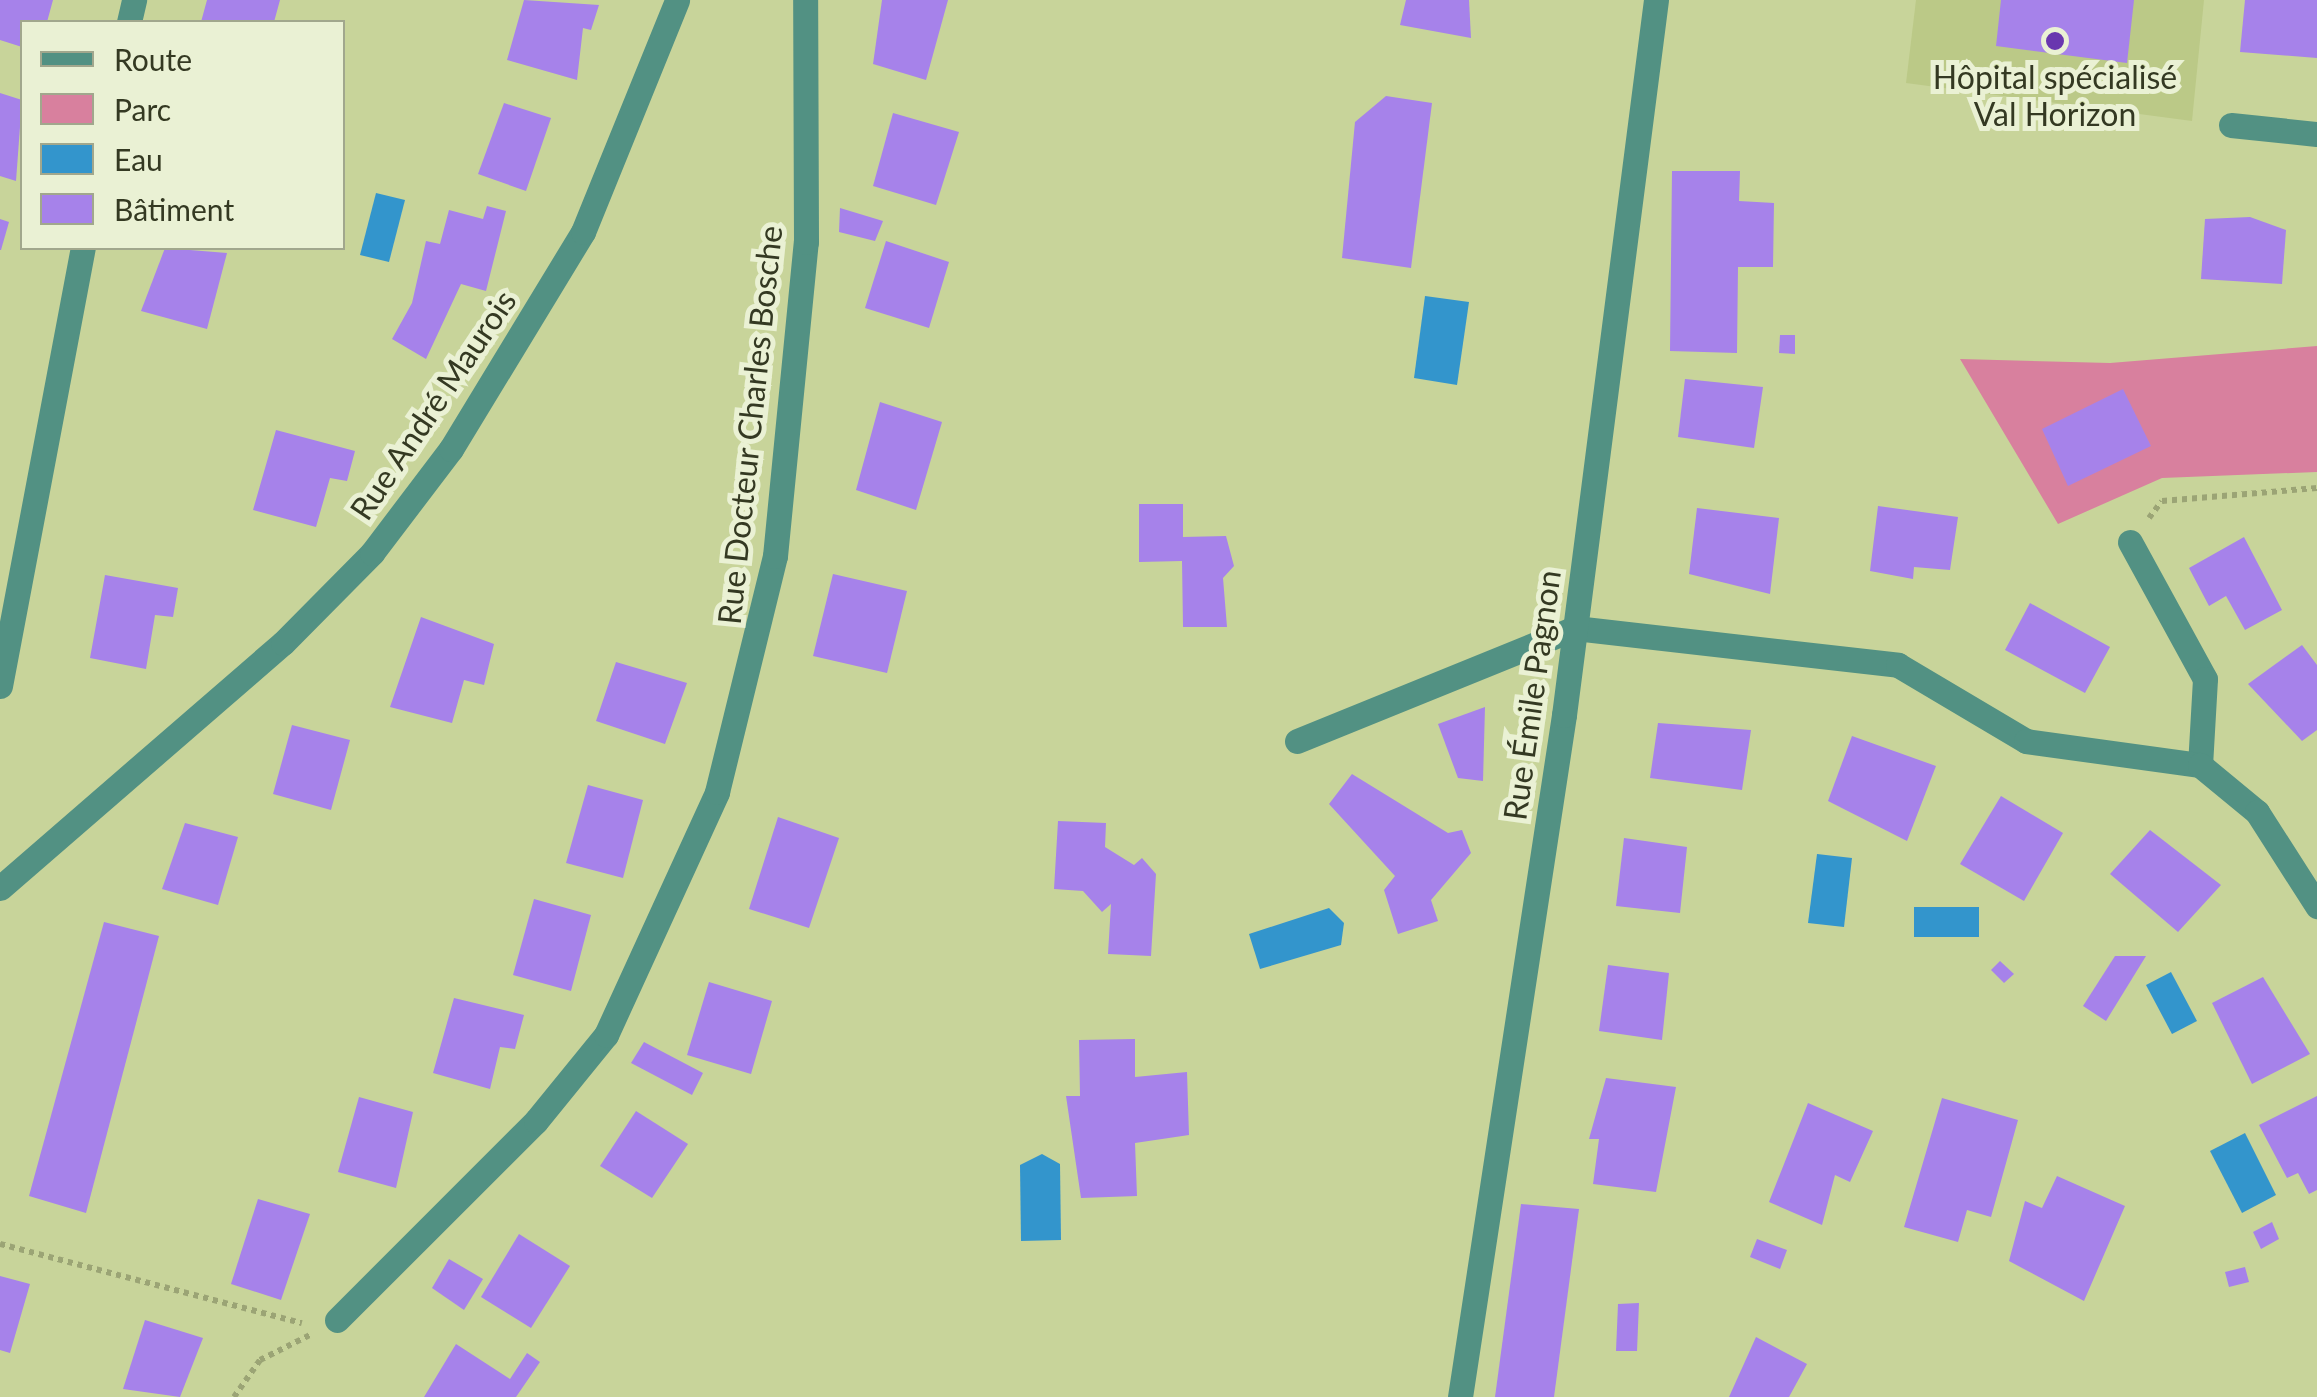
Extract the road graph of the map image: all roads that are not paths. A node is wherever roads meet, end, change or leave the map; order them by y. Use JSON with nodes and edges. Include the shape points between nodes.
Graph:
{"nodes":[{"id":1,"x":676,"y":0,"type":"edge"},
{"id":2,"x":805,"y":0,"type":"edge"},
{"id":3,"x":1656,"y":0,"type":"edge"},
{"id":4,"x":2230,"y":125,"type":"dead end"},
{"id":5,"x":2317,"y":134,"type":"edge"},
{"id":6,"x":83,"y":250,"type":"edge"},
{"id":7,"x":2130,"y":542,"type":"dead end"},
{"id":8,"x":1575,"y":628,"type":"junction"},
{"id":9,"x":0,"y":686,"type":"edge"},
{"id":10,"x":1297,"y":740,"type":"dead end"},
{"id":11,"x":2200,"y":765,"type":"junction"},
{"id":12,"x":0,"y":888,"type":"edge"},
{"id":13,"x":2317,"y":906,"type":"edge"},
{"id":14,"x":337,"y":1320,"type":"road end"},
{"id":15,"x":1460,"y":1397,"type":"edge"}],
"edges":[{"from":1,"to":12,"type":"street","name":"Rue André Maurois","via":[[583,232],[451,449],[372,552],[283,643]]},
{"from":2,"to":14,"type":"street","name":"Rue Docteur Charles Bosche","via":[[806,242],[776,556],[717,792],[606,1035],[536,1121]]},
{"from":3,"to":8,"type":"street","name":"Rue Émile Pagnon"},
{"from":4,"to":5,"type":"street"},
{"from":6,"to":9,"type":"street"},
{"from":7,"to":11,"type":"street","via":[[2205,679]]},
{"from":8,"to":10,"type":"street"},
{"from":8,"to":11,"type":"street","via":[[1898,665],[2026,742]]},
{"from":8,"to":15,"type":"street","name":"Rue Émile Pagnon"},
{"from":11,"to":13,"type":"street","via":[[2257,812]]}]}
